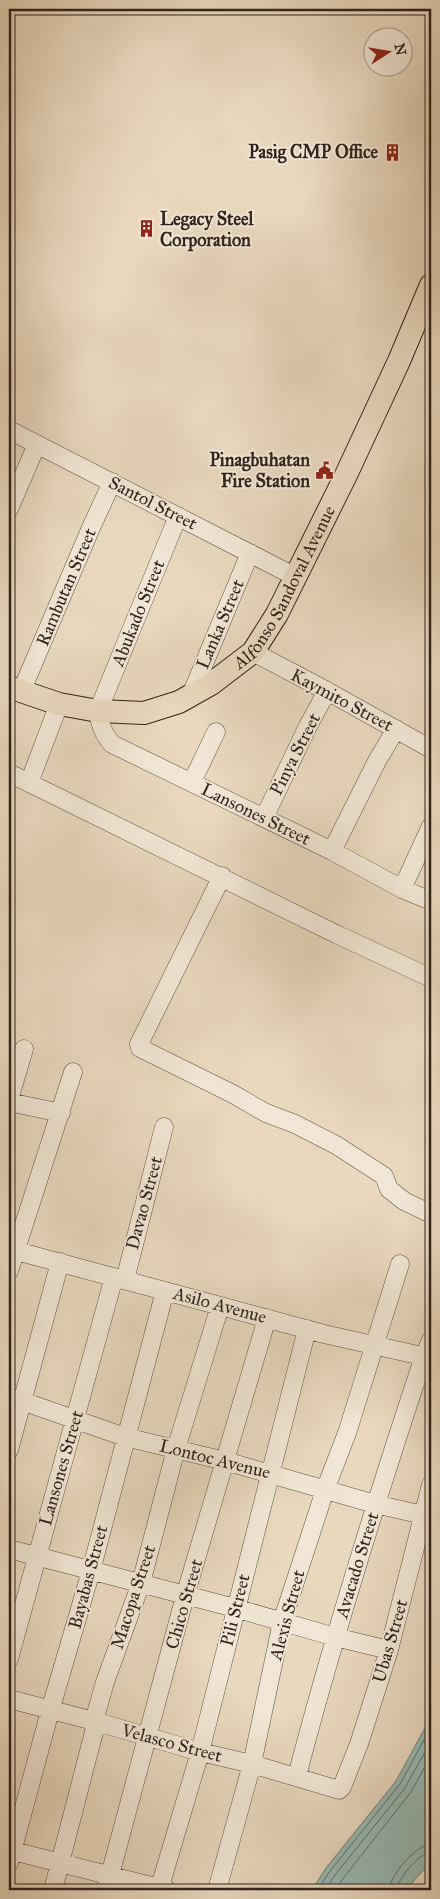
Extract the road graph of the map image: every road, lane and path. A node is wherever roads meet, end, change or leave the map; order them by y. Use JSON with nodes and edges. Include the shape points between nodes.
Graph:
{"nodes":[{"id":1,"x":431,"y":285,"type":"edge"},
{"id":2,"x":9,"y":430,"type":"edge"},
{"id":3,"x":37,"y":444,"type":"junction"},
{"id":4,"x":112,"y":482,"type":"junction"},
{"id":5,"x":9,"y":509,"type":"edge"},
{"id":6,"x":178,"y":516,"type":"junction"},
{"id":7,"x":250,"y":553,"type":"junction"},
{"id":8,"x":296,"y":577,"type":"junction"},
{"id":9,"x":253,"y":652,"type":"junction"},
{"id":10,"x":15,"y":690,"type":"edge"},
{"id":11,"x":327,"y":691,"type":"junction"},
{"id":12,"x":191,"y":695,"type":"junction"},
{"id":13,"x":59,"y":704,"type":"junction"},
{"id":14,"x":98,"y":711,"type":"junction"},
{"id":15,"x":396,"y":729,"type":"junction"},
{"id":16,"x":216,"y":732,"type":"dead end"},
{"id":17,"x":431,"y":748,"type":"edge"},
{"id":18,"x":9,"y":773,"type":"edge"},
{"id":19,"x":192,"y":782,"type":"junction"},
{"id":20,"x":29,"y":783,"type":"junction"},
{"id":21,"x":264,"y":818,"type":"junction"},
{"id":22,"x":431,"y":826,"type":"edge"},
{"id":23,"x":332,"y":851,"type":"junction"},
{"id":24,"x":222,"y":876,"type":"junction"},
{"id":25,"x":402,"y":889,"type":"junction"},
{"id":26,"x":431,"y":902,"type":"edge"},
{"id":27,"x":431,"y":978,"type":"edge"},
{"id":28,"x":24,"y":1049,"type":"dead end"},
{"id":29,"x":73,"y":1072,"type":"dead end"},
{"id":30,"x":9,"y":1101,"type":"edge"},
{"id":31,"x":61,"y":1113,"type":"junction"},
{"id":32,"x":164,"y":1127,"type":"dead end"},
{"id":33,"x":431,"y":1214,"type":"edge"},
{"id":34,"x":12,"y":1250,"type":"edge"},
{"id":35,"x":60,"y":1262,"type":"junction"},
{"id":36,"x":400,"y":1264,"type":"dead end"},
{"id":37,"x":9,"y":1271,"type":"edge"},
{"id":38,"x":119,"y":1278,"type":"junction"},
{"id":39,"x":165,"y":1291,"type":"junction"},
{"id":40,"x":220,"y":1306,"type":"junction"},
{"id":41,"x":267,"y":1318,"type":"junction"},
{"id":42,"x":307,"y":1329,"type":"junction"},
{"id":43,"x":374,"y":1345,"type":"junction"},
{"id":44,"x":429,"y":1351,"type":"edge"},
{"id":45,"x":15,"y":1399,"type":"edge"},
{"id":46,"x":75,"y":1419,"type":"junction"},
{"id":47,"x":125,"y":1437,"type":"junction"},
{"id":48,"x":176,"y":1449,"type":"junction"},
{"id":49,"x":9,"y":1450,"type":"edge"},
{"id":50,"x":225,"y":1461,"type":"junction"},
{"id":51,"x":270,"y":1472,"type":"junction"},
{"id":52,"x":431,"y":1486,"type":"edge"},
{"id":53,"x":325,"y":1490,"type":"junction"},
{"id":54,"x":375,"y":1504,"type":"junction"},
{"id":55,"x":423,"y":1515,"type":"junction"},
{"id":56,"x":9,"y":1549,"type":"edge"},
{"id":57,"x":36,"y":1556,"type":"junction"},
{"id":58,"x":91,"y":1571,"type":"junction"},
{"id":59,"x":141,"y":1583,"type":"junction"},
{"id":60,"x":185,"y":1596,"type":"junction"},
{"id":61,"x":235,"y":1608,"type":"junction"},
{"id":62,"x":282,"y":1622,"type":"junction"},
{"id":63,"x":335,"y":1637,"type":"junction"},
{"id":64,"x":389,"y":1650,"type":"junction"},
{"id":65,"x":9,"y":1659,"type":"edge"},
{"id":66,"x":9,"y":1699,"type":"edge"},
{"id":67,"x":50,"y":1711,"type":"junction"},
{"id":68,"x":94,"y":1721,"type":"junction"},
{"id":69,"x":148,"y":1736,"type":"junction"},
{"id":70,"x":200,"y":1752,"type":"junction"},
{"id":71,"x":252,"y":1764,"type":"junction"},
{"id":72,"x":297,"y":1776,"type":"junction"},
{"id":73,"x":335,"y":1789,"type":"joint"},
{"id":74,"x":10,"y":1855,"type":"edge"},
{"id":75,"x":60,"y":1863,"type":"junction"},
{"id":76,"x":108,"y":1883,"type":"edge"},
{"id":77,"x":53,"y":1890,"type":"edge"},
{"id":78,"x":162,"y":1890,"type":"edge"},
{"id":79,"x":217,"y":1890,"type":"edge"}],
"edges":[{"from":1,"to":8,"type":"main road","name":"Alfonso Sandoval Avenue","via":[[358,450]]},
{"from":2,"to":3,"type":"street","name":"Santol Street"},
{"from":3,"to":4,"type":"street","name":"Santol Street"},
{"from":3,"to":5,"type":"street"},
{"from":4,"to":6,"type":"street","name":"Santol Street"},
{"from":4,"to":10,"type":"street","name":"Rambutan Street"},
{"from":6,"to":7,"type":"street","name":"Santol Street"},
{"from":6,"to":14,"type":"street","name":"Abukado Street"},
{"from":7,"to":8,"type":"street","name":"Santol Street"},
{"from":7,"to":12,"type":"street","name":"Lanka Street"},
{"from":8,"to":9,"type":"main road","name":"Alfonso Sandoval Avenue"},
{"from":9,"to":11,"type":"street","name":"Kaymito Street"},
{"from":9,"to":12,"type":"main road","name":"Alfonso Sandoval Avenue"},
{"from":10,"to":13,"type":"main road","name":"Alfonso Sandoval Avenue"},
{"from":11,"to":15,"type":"street","name":"Kaymito Street"},
{"from":11,"to":21,"type":"street","name":"Pinya Street"},
{"from":12,"to":14,"type":"main road","name":"Alfonso Sandoval Avenue","via":[[144,713]]},
{"from":13,"to":14,"type":"main road","name":"Alfonso Sandoval Avenue"},
{"from":13,"to":20,"type":"street"},
{"from":14,"to":19,"type":"street","name":"Lansones Street","via":[[106,737],[112,744]]},
{"from":15,"to":17,"type":"street","name":"Kaymito Street"},
{"from":15,"to":23,"type":"street"},
{"from":16,"to":19,"type":"street"},
{"from":18,"to":20,"type":"street"},
{"from":19,"to":21,"type":"street","name":"Lansones Street"},
{"from":20,"to":24,"type":"street"},
{"from":21,"to":23,"type":"street","name":"Lansones Street"},
{"from":22,"to":25,"type":"street"},
{"from":23,"to":25,"type":"street","name":"Lansones Street"},
{"from":24,"to":27,"type":"street"},
{"from":24,"to":33,"type":"street","via":[[139,1044],[140,1048],[336,1145],[384,1176],[389,1189],[404,1201]]},
{"from":25,"to":26,"type":"street","name":"Lansones Street"},
{"from":28,"to":30,"type":"street"},
{"from":29,"to":31,"type":"street"},
{"from":30,"to":31,"type":"street"},
{"from":31,"to":34,"type":"street"},
{"from":32,"to":38,"type":"street","name":"Davao Street"},
{"from":34,"to":35,"type":"street","name":"Asilo Avenue"},
{"from":34,"to":37,"type":"street"},
{"from":35,"to":38,"type":"street","name":"Asilo Avenue"},
{"from":35,"to":45,"type":"street"},
{"from":36,"to":43,"type":"street","name":"Alexis Street"},
{"from":38,"to":39,"type":"street","name":"Asilo Avenue"},
{"from":38,"to":46,"type":"street","name":"Lansones Street"},
{"from":39,"to":40,"type":"street","name":"Asilo Avenue"},
{"from":39,"to":47,"type":"street","name":"Bayabas Street"},
{"from":40,"to":41,"type":"street","name":"Asilo Avenue"},
{"from":40,"to":48,"type":"street","name":"Macopa Street"},
{"from":41,"to":42,"type":"street","name":"Asilo Avenue"},
{"from":41,"to":50,"type":"street","name":"Chico Street"},
{"from":42,"to":43,"type":"street","name":"Asilo Avenue"},
{"from":42,"to":51,"type":"street","name":"Pili Street"},
{"from":43,"to":44,"type":"street","name":"Asilo Avenue"},
{"from":43,"to":53,"type":"street","name":"Alexis Street","via":[[347,1433]]},
{"from":44,"to":54,"type":"street","name":"Avacado Street"},
{"from":45,"to":46,"type":"street","name":"Lontoc Avenue"},
{"from":45,"to":49,"type":"street"},
{"from":46,"to":47,"type":"street","name":"Lontoc Avenue"},
{"from":46,"to":57,"type":"street","name":"Lansones Street"},
{"from":47,"to":48,"type":"street","name":"Lontoc Avenue"},
{"from":47,"to":58,"type":"street","name":"Bayabas Street"},
{"from":48,"to":50,"type":"street","name":"Lontoc Avenue"},
{"from":48,"to":59,"type":"street","name":"Macopa Street"},
{"from":50,"to":51,"type":"street","name":"Lontoc Avenue"},
{"from":50,"to":60,"type":"street","name":"Chico Street"},
{"from":51,"to":53,"type":"street","name":"Lontoc Avenue"},
{"from":51,"to":61,"type":"street","name":"Pili Street"},
{"from":52,"to":55,"type":"street","name":"Ubas Street"},
{"from":53,"to":54,"type":"street","name":"Lontoc Avenue"},
{"from":53,"to":62,"type":"street","name":"Alexis Street"},
{"from":54,"to":55,"type":"street","name":"Lontoc Avenue"},
{"from":54,"to":63,"type":"street","name":"Avacado Street"},
{"from":55,"to":64,"type":"street","name":"Ubas Street"},
{"from":56,"to":57,"type":"street"},
{"from":57,"to":58,"type":"street"},
{"from":57,"to":65,"type":"street","name":"Lansones Street"},
{"from":58,"to":59,"type":"street"},
{"from":58,"to":67,"type":"street","name":"Bayabas Street"},
{"from":59,"to":60,"type":"street"},
{"from":59,"to":68,"type":"street","name":"Macopa Street","via":[[104,1682]]},
{"from":60,"to":61,"type":"street"},
{"from":60,"to":69,"type":"street","name":"Chico Street"},
{"from":61,"to":62,"type":"street"},
{"from":61,"to":70,"type":"street","name":"Pili Street"},
{"from":62,"to":63,"type":"street"},
{"from":62,"to":71,"type":"street","name":"Alexis Street"},
{"from":63,"to":64,"type":"street"},
{"from":63,"to":72,"type":"street","name":"Avacado Street"},
{"from":64,"to":73,"type":"street","name":"Ubas Street","via":[[359,1744],[342,1787]]},
{"from":66,"to":67,"type":"street","name":"Velasco Street"},
{"from":67,"to":68,"type":"street","name":"Velasco Street"},
{"from":67,"to":74,"type":"street","name":"Bayabas Street"},
{"from":68,"to":69,"type":"street","name":"Velasco Street"},
{"from":68,"to":75,"type":"street","name":"Macopa Street","via":[[95,1728]]},
{"from":69,"to":70,"type":"street","name":"Velasco Street"},
{"from":69,"to":76,"type":"street","name":"Chico Street"},
{"from":70,"to":71,"type":"street","name":"Velasco Street"},
{"from":70,"to":78,"type":"street","name":"Pili Street"},
{"from":71,"to":72,"type":"street","name":"Velasco Street"},
{"from":71,"to":79,"type":"street","name":"Alexis Street"},
{"from":72,"to":73,"type":"street","name":"Velasco Street"},
{"from":74,"to":75,"type":"street"},
{"from":75,"to":76,"type":"street"},
{"from":75,"to":77,"type":"street","name":"Macopa Street"},
{"from":76,"to":78,"type":"street"}]}
